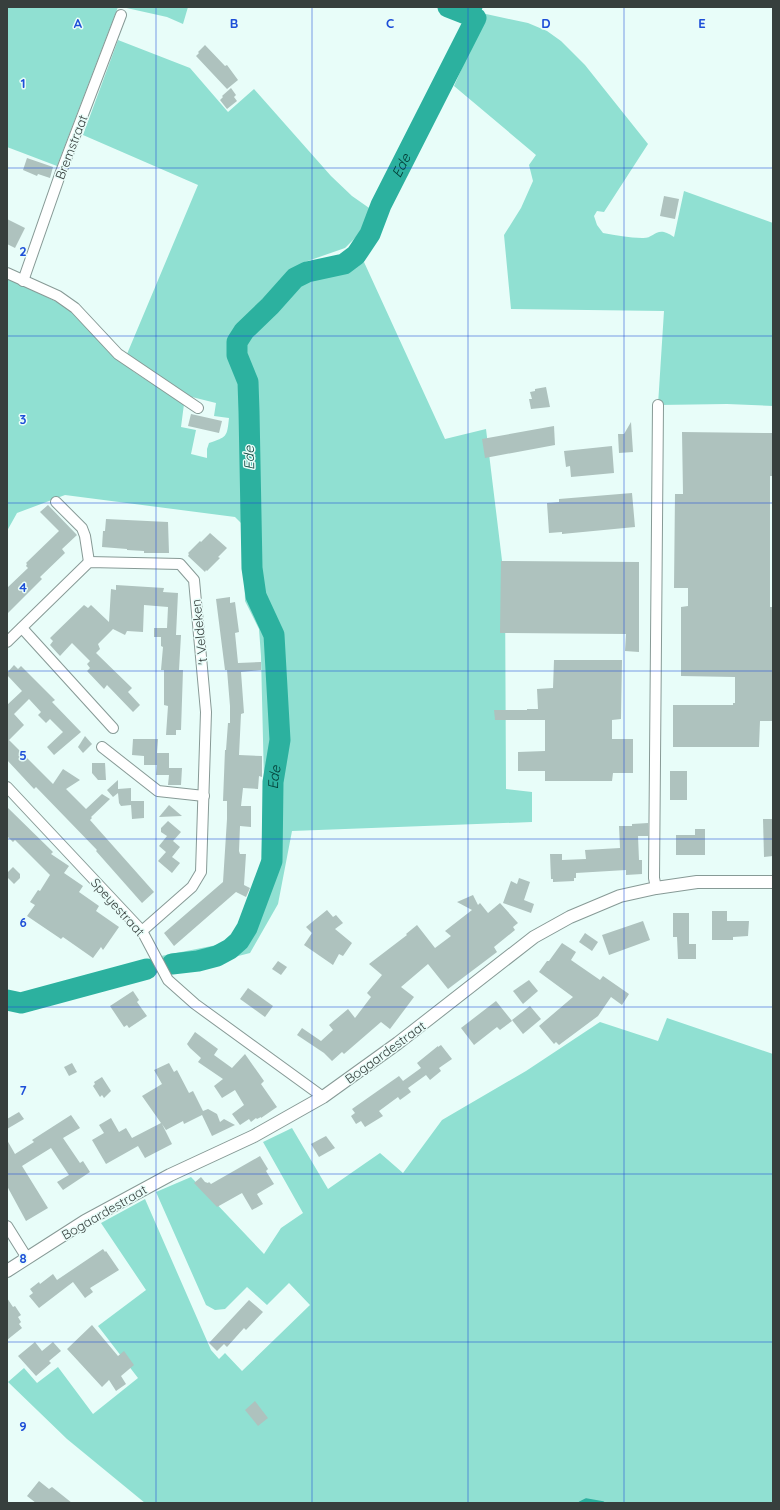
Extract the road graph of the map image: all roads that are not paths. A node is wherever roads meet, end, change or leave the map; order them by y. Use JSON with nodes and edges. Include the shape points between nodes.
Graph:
{"nodes":[{"id":1,"x":121,"y":15,"type":"dead end"},
{"id":2,"x":7,"y":273,"type":"edge"},
{"id":3,"x":23,"y":280,"type":"junction"},
{"id":4,"x":658,"y":405,"type":"dead end"},
{"id":5,"x":198,"y":408,"type":"dead end"},
{"id":6,"x":56,"y":502,"type":"dead end"},
{"id":7,"x":89,"y":562,"type":"junction"},
{"id":8,"x":22,"y":628,"type":"junction"},
{"id":9,"x":7,"y":642,"type":"edge"},
{"id":10,"x":113,"y":728,"type":"dead end"},
{"id":11,"x":102,"y":747,"type":"dead end"},
{"id":12,"x":7,"y":787,"type":"edge"},
{"id":13,"x":204,"y":796,"type":"junction"},
{"id":14,"x":773,"y":882,"type":"edge"},
{"id":15,"x":656,"y":888,"type":"junction"},
{"id":16,"x":142,"y":931,"type":"junction"},
{"id":17,"x":323,"y":1097,"type":"junction"},
{"id":18,"x":7,"y":1226,"type":"edge"},
{"id":19,"x":27,"y":1258,"type":"junction"},
{"id":20,"x":7,"y":1271,"type":"edge"}],
"edges":[{"from":1,"to":3,"type":"street","name":"Bremstraat"},
{"from":2,"to":3,"type":"street"},
{"from":3,"to":5,"type":"street","via":[[58,296],[75,308],[118,354]]},
{"from":4,"to":15,"type":"street","via":[[654,878]]},
{"from":6,"to":7,"type":"street","via":[[82,528]]},
{"from":7,"to":8,"type":"street"},
{"from":7,"to":13,"type":"street","name":"'t Veldeken","via":[[180,564],[194,580],[206,712]]},
{"from":8,"to":9,"type":"street"},
{"from":8,"to":10,"type":"street"},
{"from":11,"to":13,"type":"street","via":[[158,791]]},
{"from":12,"to":16,"type":"street","name":"Speyestraat"},
{"from":13,"to":16,"type":"street","name":"'t Veldeken","via":[[201,872],[192,887]]},
{"from":14,"to":15,"type":"street","name":"Bogaardestraat","via":[[697,882]]},
{"from":15,"to":17,"type":"street","name":"Bogaardestraat","via":[[614,898],[570,917],[534,937],[398,1043]]},
{"from":16,"to":17,"type":"street","name":"Speyestraat","via":[[168,980],[195,1004]]},
{"from":17,"to":19,"type":"street","name":"Bogaardestraat","via":[[254,1136],[157,1182]]},
{"from":18,"to":19,"type":"street"},
{"from":19,"to":20,"type":"street","name":"Bogaardestraat"}]}
